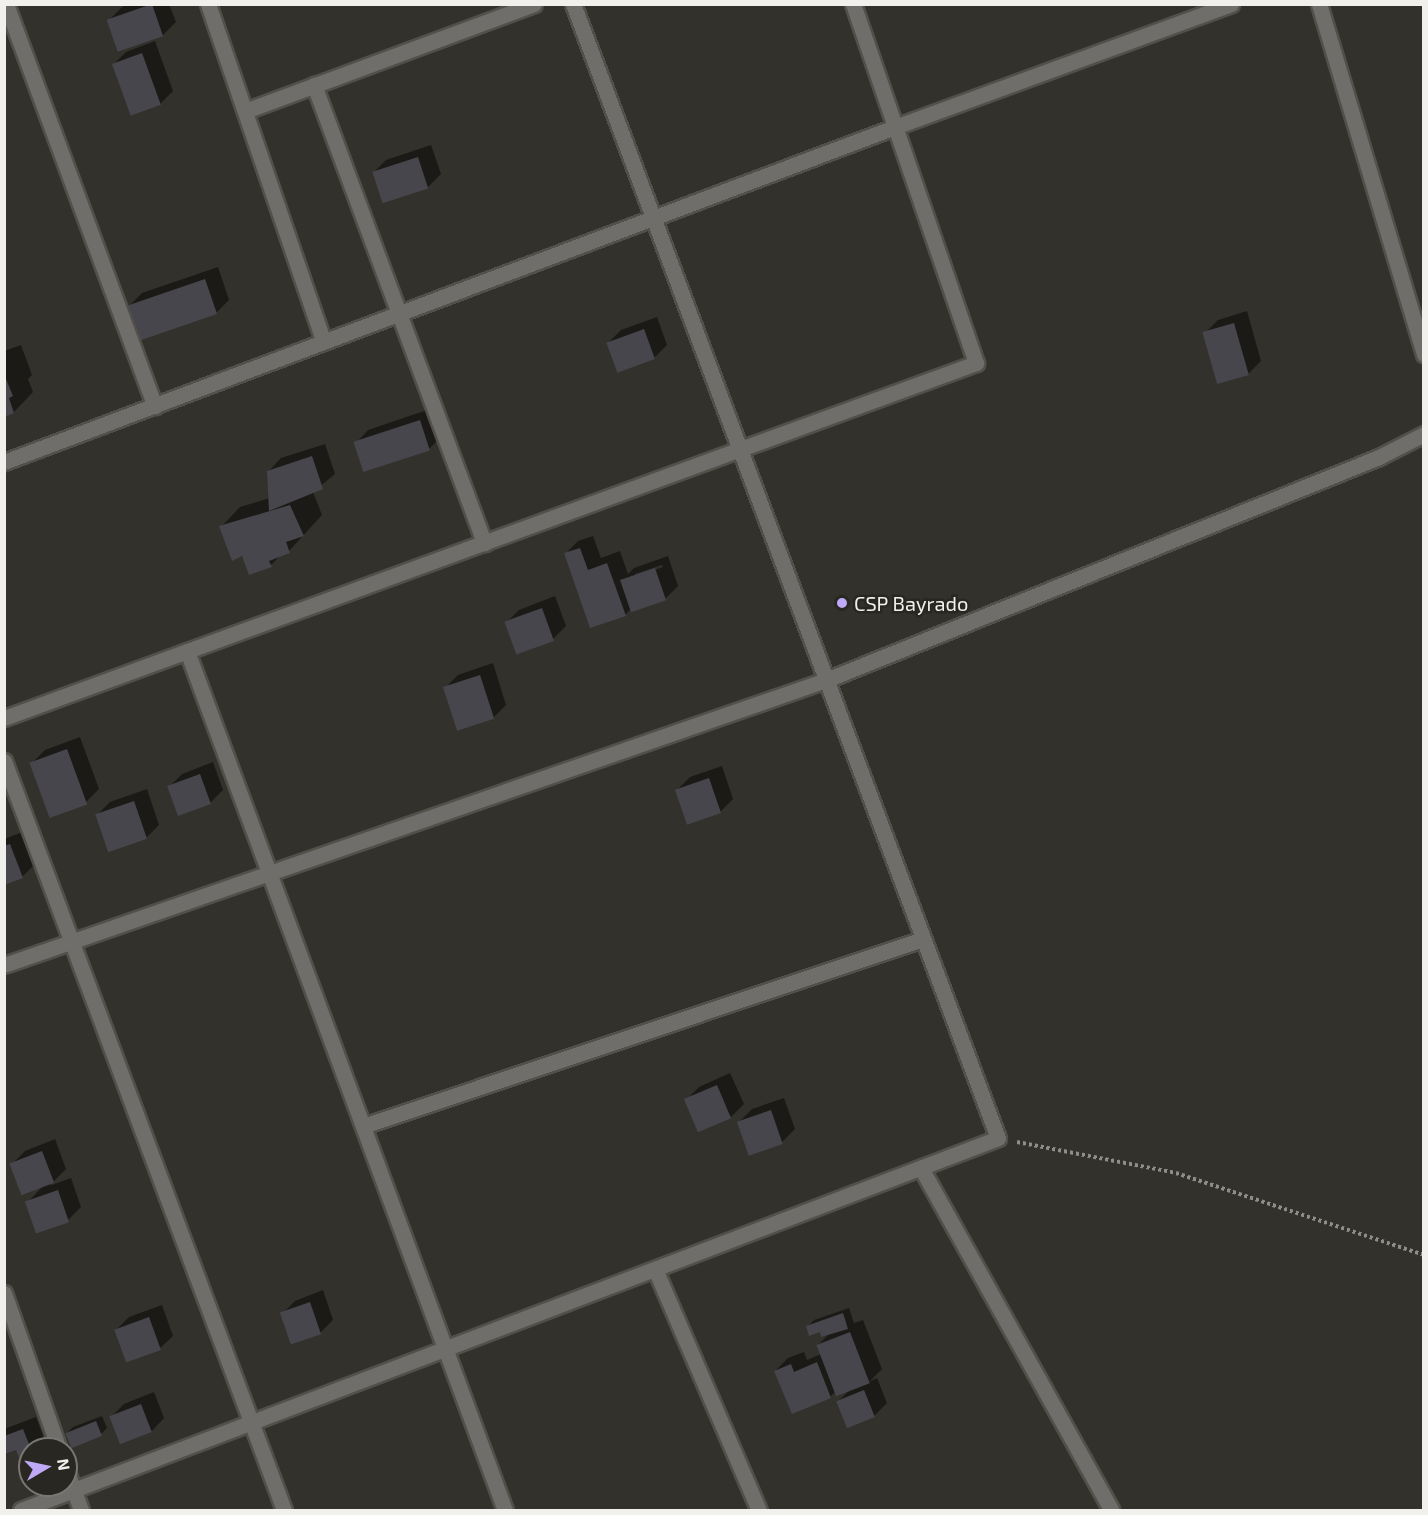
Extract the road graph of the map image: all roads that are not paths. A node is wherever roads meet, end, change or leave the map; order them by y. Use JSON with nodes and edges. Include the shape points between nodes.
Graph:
{"nodes":[{"id":1,"x":6,"y":4,"type":"edge"},
{"id":2,"x":208,"y":4,"type":"edge"},
{"id":3,"x":534,"y":4,"type":"edge"},
{"id":4,"x":573,"y":4,"type":"edge"},
{"id":5,"x":853,"y":4,"type":"edge"},
{"id":6,"x":1231,"y":4,"type":"edge"},
{"id":7,"x":1319,"y":4,"type":"edge"},
{"id":8,"x":314,"y":85,"type":"junction"},
{"id":9,"x":245,"y":111,"type":"junction"},
{"id":10,"x":895,"y":127,"type":"junction"},
{"id":11,"x":653,"y":218,"type":"junction"},
{"id":12,"x":399,"y":314,"type":"junction"},
{"id":13,"x":324,"y":342,"type":"junction"},
{"id":14,"x":1424,"y":355,"type":"edge"},
{"id":15,"x":155,"y":406,"type":"junction"},
{"id":16,"x":1424,"y":434,"type":"edge"},
{"id":17,"x":740,"y":449,"type":"junction"},
{"id":18,"x":4,"y":462,"type":"edge"},
{"id":19,"x":484,"y":543,"type":"junction"},
{"id":20,"x":187,"y":651,"type":"junction"},
{"id":21,"x":826,"y":680,"type":"junction"},
{"id":22,"x":4,"y":718,"type":"edge"},
{"id":23,"x":4,"y":761,"type":"edge"},
{"id":24,"x":270,"y":873,"type":"junction"},
{"id":25,"x":923,"y":939,"type":"junction"},
{"id":26,"x":72,"y":941,"type":"junction"},
{"id":27,"x":4,"y":965,"type":"edge"},
{"id":28,"x":363,"y":1126,"type":"junction"},
{"id":29,"x":921,"y":1168,"type":"junction"},
{"id":30,"x":655,"y":1269,"type":"junction"},
{"id":31,"x":4,"y":1293,"type":"edge"},
{"id":32,"x":446,"y":1349,"type":"junction"},
{"id":33,"x":252,"y":1423,"type":"junction"},
{"id":34,"x":55,"y":1437,"type":"edge"},
{"id":35,"x":78,"y":1488,"type":"edge"},
{"id":36,"x":55,"y":1497,"type":"edge"},
{"id":37,"x":21,"y":1510,"type":"edge"},
{"id":38,"x":285,"y":1510,"type":"edge"},
{"id":39,"x":505,"y":1510,"type":"edge"},
{"id":40,"x":759,"y":1510,"type":"edge"},
{"id":41,"x":1112,"y":1510,"type":"edge"}],
"edges":[{"from":1,"to":15,"type":"street"},
{"from":2,"to":9,"type":"street"},
{"from":3,"to":8,"type":"street"},
{"from":4,"to":11,"type":"street"},
{"from":5,"to":10,"type":"street"},
{"from":6,"to":10,"type":"street"},
{"from":7,"to":14,"type":"street"},
{"from":8,"to":9,"type":"street"},
{"from":8,"to":12,"type":"street"},
{"from":9,"to":13,"type":"street"},
{"from":10,"to":11,"type":"street"},
{"from":10,"to":17,"type":"street","via":[[976,363]]},
{"from":11,"to":12,"type":"street"},
{"from":11,"to":17,"type":"street"},
{"from":12,"to":13,"type":"street"},
{"from":12,"to":19,"type":"street"},
{"from":13,"to":15,"type":"street"},
{"from":15,"to":18,"type":"street"},
{"from":16,"to":21,"type":"street","via":[[1379,457]]},
{"from":17,"to":19,"type":"street"},
{"from":17,"to":21,"type":"street"},
{"from":19,"to":20,"type":"street"},
{"from":20,"to":22,"type":"street"},
{"from":20,"to":24,"type":"street"},
{"from":21,"to":24,"type":"street"},
{"from":21,"to":25,"type":"street"},
{"from":23,"to":26,"type":"street"},
{"from":24,"to":26,"type":"street"},
{"from":24,"to":28,"type":"street"},
{"from":25,"to":28,"type":"street"},
{"from":25,"to":29,"type":"street","via":[[998,1138]]},
{"from":26,"to":27,"type":"street"},
{"from":26,"to":33,"type":"street"},
{"from":28,"to":32,"type":"street"},
{"from":29,"to":30,"type":"street"},
{"from":29,"to":41,"type":"street"},
{"from":30,"to":32,"type":"street"},
{"from":30,"to":40,"type":"street"},
{"from":31,"to":34,"type":"street"},
{"from":32,"to":33,"type":"street"},
{"from":32,"to":39,"type":"street"},
{"from":33,"to":35,"type":"street"},
{"from":33,"to":38,"type":"street"},
{"from":36,"to":37,"type":"street"}]}
